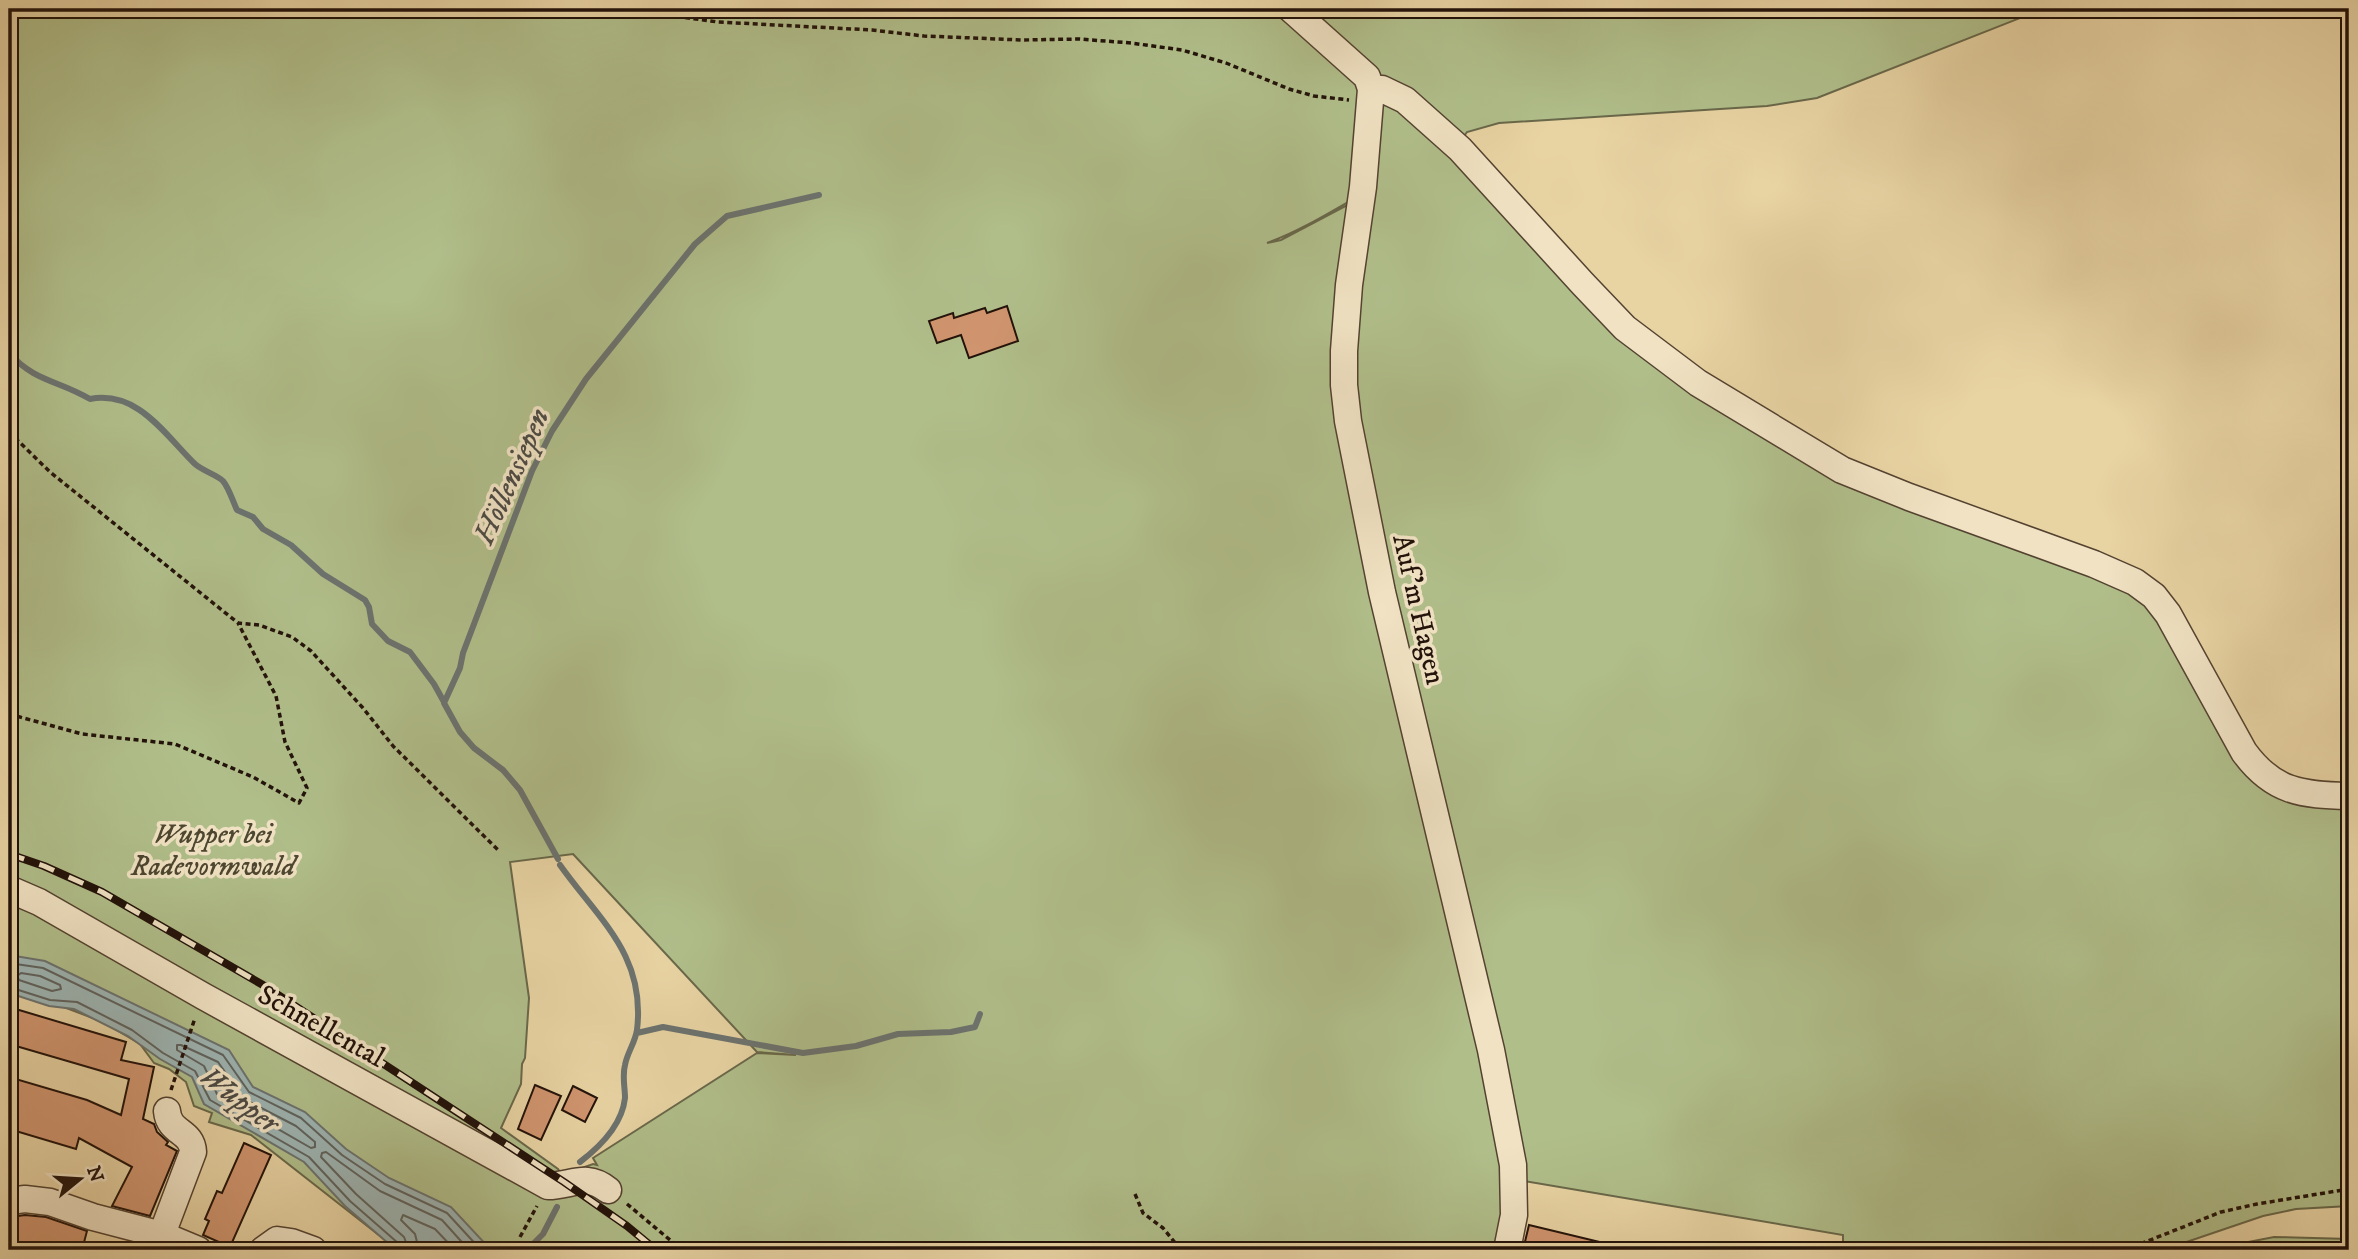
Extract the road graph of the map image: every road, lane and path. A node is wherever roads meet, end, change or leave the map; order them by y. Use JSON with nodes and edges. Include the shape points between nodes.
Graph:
{"nodes":[{"id":1,"x":592,"y":9,"type":"edge"},
{"id":2,"x":1291,"y":9,"type":"edge"},
{"id":3,"x":1371,"y":97,"type":"junction"},
{"id":4,"x":9,"y":432,"type":"edge"},
{"id":5,"x":238,"y":623,"type":"junction"},
{"id":6,"x":9,"y":714,"type":"edge"},
{"id":7,"x":2349,"y":796,"type":"edge"},
{"id":8,"x":498,"y":850,"type":"dead end"},
{"id":9,"x":9,"y":889,"type":"edge"},
{"id":10,"x":198,"y":1011,"type":"dead end"},
{"id":11,"x":174,"y":1078,"type":"dead end"},
{"id":12,"x":167,"y":1111,"type":"dead end"},
{"id":13,"x":2349,"y":1189,"type":"edge"},
{"id":14,"x":608,"y":1190,"type":"joint"},
{"id":15,"x":1135,"y":1194,"type":"dead end"},
{"id":16,"x":542,"y":1198,"type":"dead end"},
{"id":17,"x":9,"y":1201,"type":"edge"},
{"id":18,"x":520,"y":1237,"type":"dead end"},
{"id":19,"x":159,"y":1243,"type":"edge"},
{"id":20,"x":198,"y":1250,"type":"edge"},
{"id":21,"x":263,"y":1250,"type":"edge"},
{"id":22,"x":313,"y":1250,"type":"edge"},
{"id":23,"x":682,"y":1250,"type":"edge"},
{"id":24,"x":1181,"y":1250,"type":"edge"},
{"id":25,"x":1507,"y":1250,"type":"edge"},
{"id":26,"x":2126,"y":1250,"type":"edge"}],
"edges":[{"from":1,"to":3,"type":"path","via":[[924,36],[1131,43],[1182,50],[1289,89]]},
{"from":2,"to":3,"type":"street","via":[[1367,77]]},
{"from":3,"to":7,"type":"street","via":[[1382,89],[1405,100],[1460,149],[1625,328],[1698,383],[1842,470],[2135,582],[2168,614],[2255,767],[2286,788],[2310,795]]},
{"from":3,"to":25,"type":"street","name":"Auf'm Hagen","via":[[1344,351],[1348,421],[1382,592],[1488,1038],[1513,1165],[1514,1215]]},
{"from":4,"to":5,"type":"path","via":[[50,472]]},
{"from":5,"to":6,"type":"path","via":[[276,696],[285,743],[307,788],[299,803],[253,777],[175,744],[82,734]]},
{"from":5,"to":8,"type":"path","via":[[292,637],[311,651],[393,746]]},
{"from":9,"to":14,"type":"street","name":"Schnellental","via":[[548,1186],[578,1180],[600,1183]]},
{"from":10,"to":11,"type":"path"},
{"from":12,"to":19,"type":"street","via":[[169,1121],[190,1139],[193,1152]]},
{"from":13,"to":26,"type":"path","via":[[2221,1212]]},
{"from":14,"to":23,"type":"path"},
{"from":15,"to":24,"type":"path","via":[[1143,1213]]},
{"from":16,"to":18,"type":"path"},
{"from":17,"to":19,"type":"street","via":[[50,1202]]},
{"from":19,"to":20,"type":"street"},
{"from":21,"to":22,"type":"street","via":[[277,1240]]}]}
